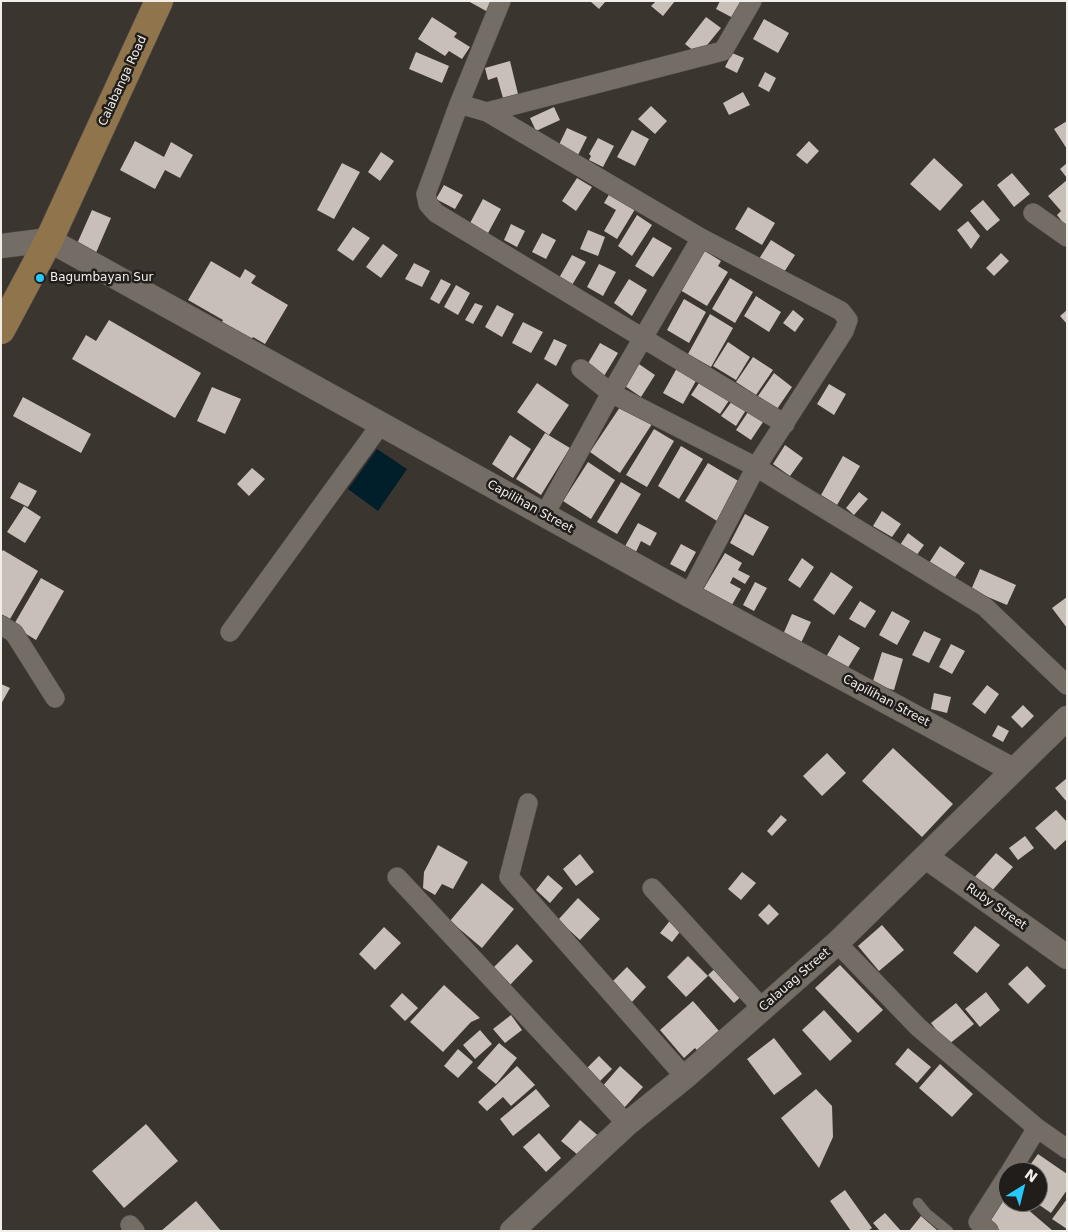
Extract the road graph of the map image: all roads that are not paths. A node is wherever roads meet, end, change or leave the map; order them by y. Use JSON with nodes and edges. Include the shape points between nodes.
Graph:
{"nodes":[{"id":1,"x":159,"y":1,"type":"edge"},
{"id":2,"x":501,"y":1,"type":"edge"},
{"id":3,"x":752,"y":1,"type":"edge"},
{"id":4,"x":459,"y":104,"type":"junction"},
{"id":5,"x":487,"y":112,"type":"junction"},
{"id":6,"x":1033,"y":213,"type":"dead end"},
{"id":7,"x":1067,"y":237,"type":"edge"},
{"id":8,"x":701,"y":238,"type":"junction"},
{"id":9,"x":49,"y":240,"type":"junction"},
{"id":10,"x":1,"y":246,"type":"edge"},
{"id":11,"x":1,"y":330,"type":"edge"},
{"id":12,"x":644,"y":338,"type":"junction"},
{"id":13,"x":581,"y":369,"type":"dead end"},
{"id":14,"x":611,"y":393,"type":"junction"},
{"id":15,"x":381,"y":424,"type":"junction"},
{"id":16,"x":785,"y":424,"type":"junction"},
{"id":17,"x":756,"y":467,"type":"junction"},
{"id":18,"x":545,"y":514,"type":"junction"},
{"id":19,"x":689,"y":595,"type":"junction"},
{"id":20,"x":1,"y":625,"type":"edge"},
{"id":21,"x":230,"y":632,"type":"dead end"},
{"id":22,"x":1067,"y":685,"type":"edge"},
{"id":23,"x":55,"y":698,"type":"dead end"},
{"id":24,"x":1067,"y":718,"type":"edge"},
{"id":25,"x":1013,"y":770,"type":"junction"},
{"id":26,"x":528,"y":803,"type":"dead end"},
{"id":27,"x":926,"y":857,"type":"junction"},
{"id":28,"x":397,"y":878,"type":"dead end"},
{"id":29,"x":652,"y":888,"type":"dead end"},
{"id":30,"x":837,"y":944,"type":"junction"},
{"id":31,"x":1067,"y":957,"type":"edge"},
{"id":32,"x":762,"y":1008,"type":"junction"},
{"id":33,"x":685,"y":1076,"type":"junction"},
{"id":34,"x":627,"y":1124,"type":"junction"},
{"id":35,"x":1038,"y":1128,"type":"junction"},
{"id":36,"x":1067,"y":1149,"type":"edge"},
{"id":37,"x":1016,"y":1162,"type":"edge"},
{"id":38,"x":998,"y":1193,"type":"edge"},
{"id":39,"x":918,"y":1203,"type":"dead end"},
{"id":40,"x":978,"y":1228,"type":"edge"},
{"id":41,"x":512,"y":1231,"type":"edge"},
{"id":42,"x":948,"y":1231,"type":"edge"}],
"edges":[{"from":1,"to":9,"type":"main road","name":"Calabanga Road"},
{"from":2,"to":4,"type":"street"},
{"from":3,"to":5,"type":"street","via":[[723,51]]},
{"from":4,"to":5,"type":"street"},
{"from":4,"to":12,"type":"street","via":[[426,194],[428,204],[436,213]]},
{"from":5,"to":8,"type":"street"},
{"from":6,"to":7,"type":"street"},
{"from":8,"to":12,"type":"street"},
{"from":8,"to":16,"type":"street","via":[[841,311],[848,320]]},
{"from":9,"to":10,"type":"street"},
{"from":9,"to":11,"type":"main road","name":"Calabanga Road"},
{"from":9,"to":15,"type":"street","name":"Capilihan Street"},
{"from":12,"to":14,"type":"street"},
{"from":12,"to":16,"type":"street"},
{"from":13,"to":14,"type":"street"},
{"from":14,"to":17,"type":"street"},
{"from":14,"to":18,"type":"street"},
{"from":15,"to":18,"type":"street","name":"Capilihan Street"},
{"from":15,"to":21,"type":"street"},
{"from":16,"to":17,"type":"street"},
{"from":17,"to":19,"type":"street"},
{"from":17,"to":22,"type":"street","via":[[985,607]]},
{"from":18,"to":19,"type":"street","name":"Capilihan Street"},
{"from":19,"to":25,"type":"street","name":"Capilihan Street"},
{"from":20,"to":23,"type":"street","via":[[14,633]]},
{"from":24,"to":25,"type":"street","name":"Calauag Street"},
{"from":25,"to":27,"type":"street","name":"Calauag Street"},
{"from":26,"to":33,"type":"street","via":[[509,877]]},
{"from":27,"to":30,"type":"street","name":"Calauag Street"},
{"from":27,"to":31,"type":"street","name":"Ruby Street"},
{"from":28,"to":34,"type":"street"},
{"from":29,"to":32,"type":"street"},
{"from":30,"to":32,"type":"street","name":"Calauag Street"},
{"from":30,"to":35,"type":"street","via":[[918,1027]]},
{"from":32,"to":33,"type":"street","name":"Calauag Street"},
{"from":33,"to":34,"type":"street","name":"Calauag Street"},
{"from":34,"to":41,"type":"street","name":"Calauag Street"},
{"from":35,"to":36,"type":"street"},
{"from":35,"to":37,"type":"street"},
{"from":38,"to":40,"type":"street"},
{"from":39,"to":42,"type":"lane"}]}
